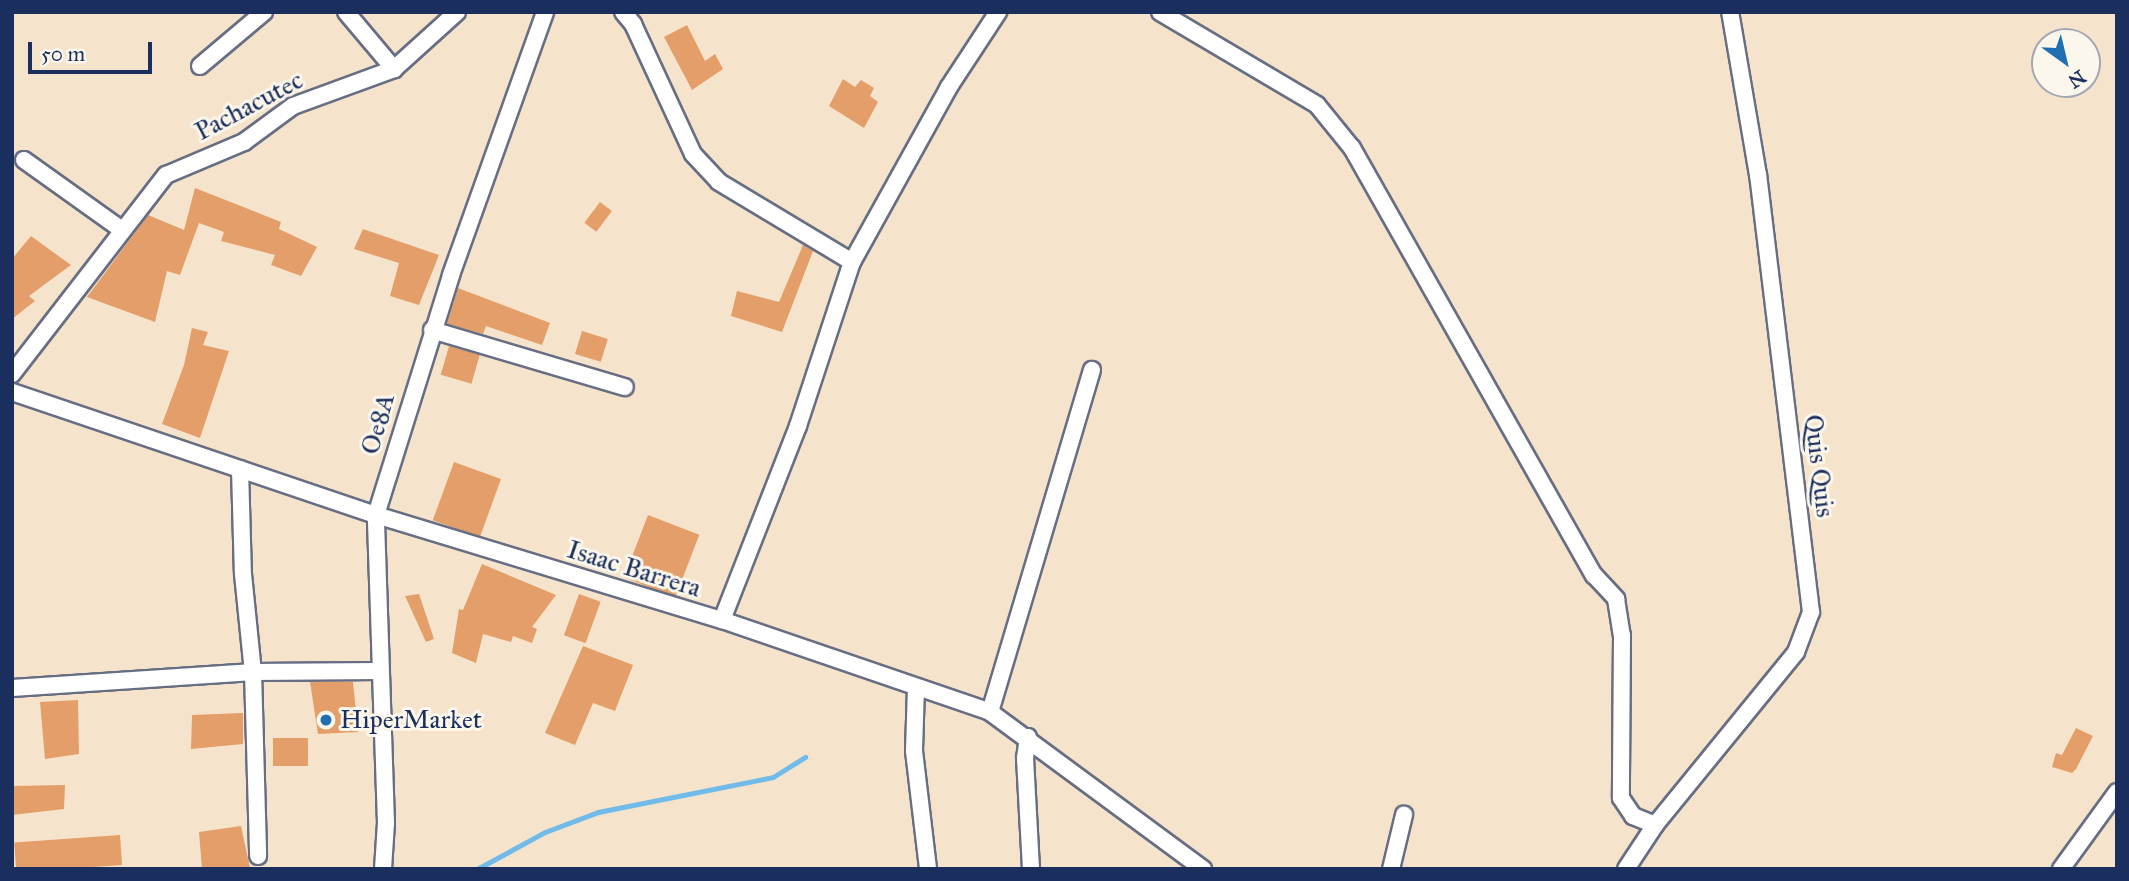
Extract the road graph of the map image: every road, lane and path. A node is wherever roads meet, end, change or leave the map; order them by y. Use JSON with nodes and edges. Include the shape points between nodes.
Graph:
{"nodes":[{"id":1,"x":264,"y":12,"type":"edge"},
{"id":2,"x":346,"y":12,"type":"edge"},
{"id":3,"x":457,"y":12,"type":"edge"},
{"id":4,"x":545,"y":12,"type":"edge"},
{"id":5,"x":623,"y":12,"type":"edge"},
{"id":6,"x":998,"y":12,"type":"edge"},
{"id":7,"x":1160,"y":12,"type":"edge"},
{"id":8,"x":1730,"y":12,"type":"edge"},
{"id":9,"x":200,"y":66,"type":"dead end"},
{"id":10,"x":394,"y":69,"type":"junction"},
{"id":11,"x":24,"y":160,"type":"dead end"},
{"id":12,"x":122,"y":230,"type":"junction"},
{"id":13,"x":852,"y":262,"type":"junction"},
{"id":14,"x":432,"y":330,"type":"junction"},
{"id":15,"x":1092,"y":370,"type":"dead end"},
{"id":16,"x":12,"y":374,"type":"edge"},
{"id":17,"x":625,"y":387,"type":"dead end"},
{"id":18,"x":12,"y":392,"type":"edge"},
{"id":19,"x":240,"y":469,"type":"junction"},
{"id":20,"x":376,"y":515,"type":"junction"},
{"id":21,"x":723,"y":620,"type":"junction"},
{"id":22,"x":380,"y":671,"type":"junction"},
{"id":23,"x":253,"y":672,"type":"junction"},
{"id":24,"x":916,"y":687,"type":"junction"},
{"id":25,"x":12,"y":688,"type":"edge"},
{"id":26,"x":990,"y":712,"type":"junction"},
{"id":27,"x":1028,"y":737,"type":"junction"},
{"id":28,"x":2117,"y":792,"type":"edge"},
{"id":29,"x":1404,"y":815,"type":"dead end"},
{"id":30,"x":1655,"y":825,"type":"junction"},
{"id":31,"x":258,"y":856,"type":"dead end"},
{"id":32,"x":383,"y":869,"type":"edge"},
{"id":33,"x":928,"y":869,"type":"edge"},
{"id":34,"x":1031,"y":869,"type":"edge"},
{"id":35,"x":1203,"y":869,"type":"edge"},
{"id":36,"x":1391,"y":869,"type":"edge"},
{"id":37,"x":1626,"y":869,"type":"edge"},
{"id":38,"x":2061,"y":869,"type":"edge"}],
"edges":[{"from":1,"to":9,"type":"street"},
{"from":2,"to":10,"type":"street"},
{"from":3,"to":10,"type":"street","name":"Pachacutec"},
{"from":4,"to":14,"type":"street","name":"Oe8A"},
{"from":5,"to":13,"type":"street","via":[[633,24],[666,102],[702,163],[719,182]]},
{"from":6,"to":13,"type":"street","via":[[949,87]]},
{"from":7,"to":30,"type":"street","via":[[1317,105],[1352,148],[1594,575],[1616,599],[1622,635],[1621,798],[1633,816]]},
{"from":8,"to":30,"type":"street","name":"Quis Quis","via":[[1758,175],[1811,612],[1796,652]]},
{"from":10,"to":12,"type":"street","name":"Pachacutec","via":[[293,106],[244,142],[166,175]]},
{"from":11,"to":12,"type":"street"},
{"from":12,"to":16,"type":"street","name":"Pachacutec"},
{"from":13,"to":21,"type":"street","via":[[798,426]]},
{"from":14,"to":17,"type":"street"},
{"from":14,"to":20,"type":"street","name":"Oe8A"},
{"from":15,"to":26,"type":"street"},
{"from":18,"to":19,"type":"street","name":"Isaac Barrera"},
{"from":19,"to":20,"type":"street","name":"Isaac Barrera"},
{"from":19,"to":23,"type":"street","via":[[243,574]]},
{"from":20,"to":21,"type":"street","name":"Isaac Barrera"},
{"from":20,"to":22,"type":"street","name":"Oe8A"},
{"from":21,"to":24,"type":"street","name":"Isaac Barrera"},
{"from":22,"to":23,"type":"street"},
{"from":22,"to":32,"type":"street","name":"Oe8A","via":[[386,823]]},
{"from":23,"to":25,"type":"street"},
{"from":23,"to":31,"type":"street"},
{"from":24,"to":26,"type":"street","name":"Isaac Barrera"},
{"from":24,"to":33,"type":"street","via":[[914,751]]},
{"from":26,"to":27,"type":"street","name":"Isaac Barrera"},
{"from":27,"to":34,"type":"street"},
{"from":27,"to":35,"type":"street","name":"Isaac Barrera"},
{"from":28,"to":38,"type":"street"},
{"from":29,"to":36,"type":"street"},
{"from":30,"to":37,"type":"street","name":"Quis Quis"}]}
